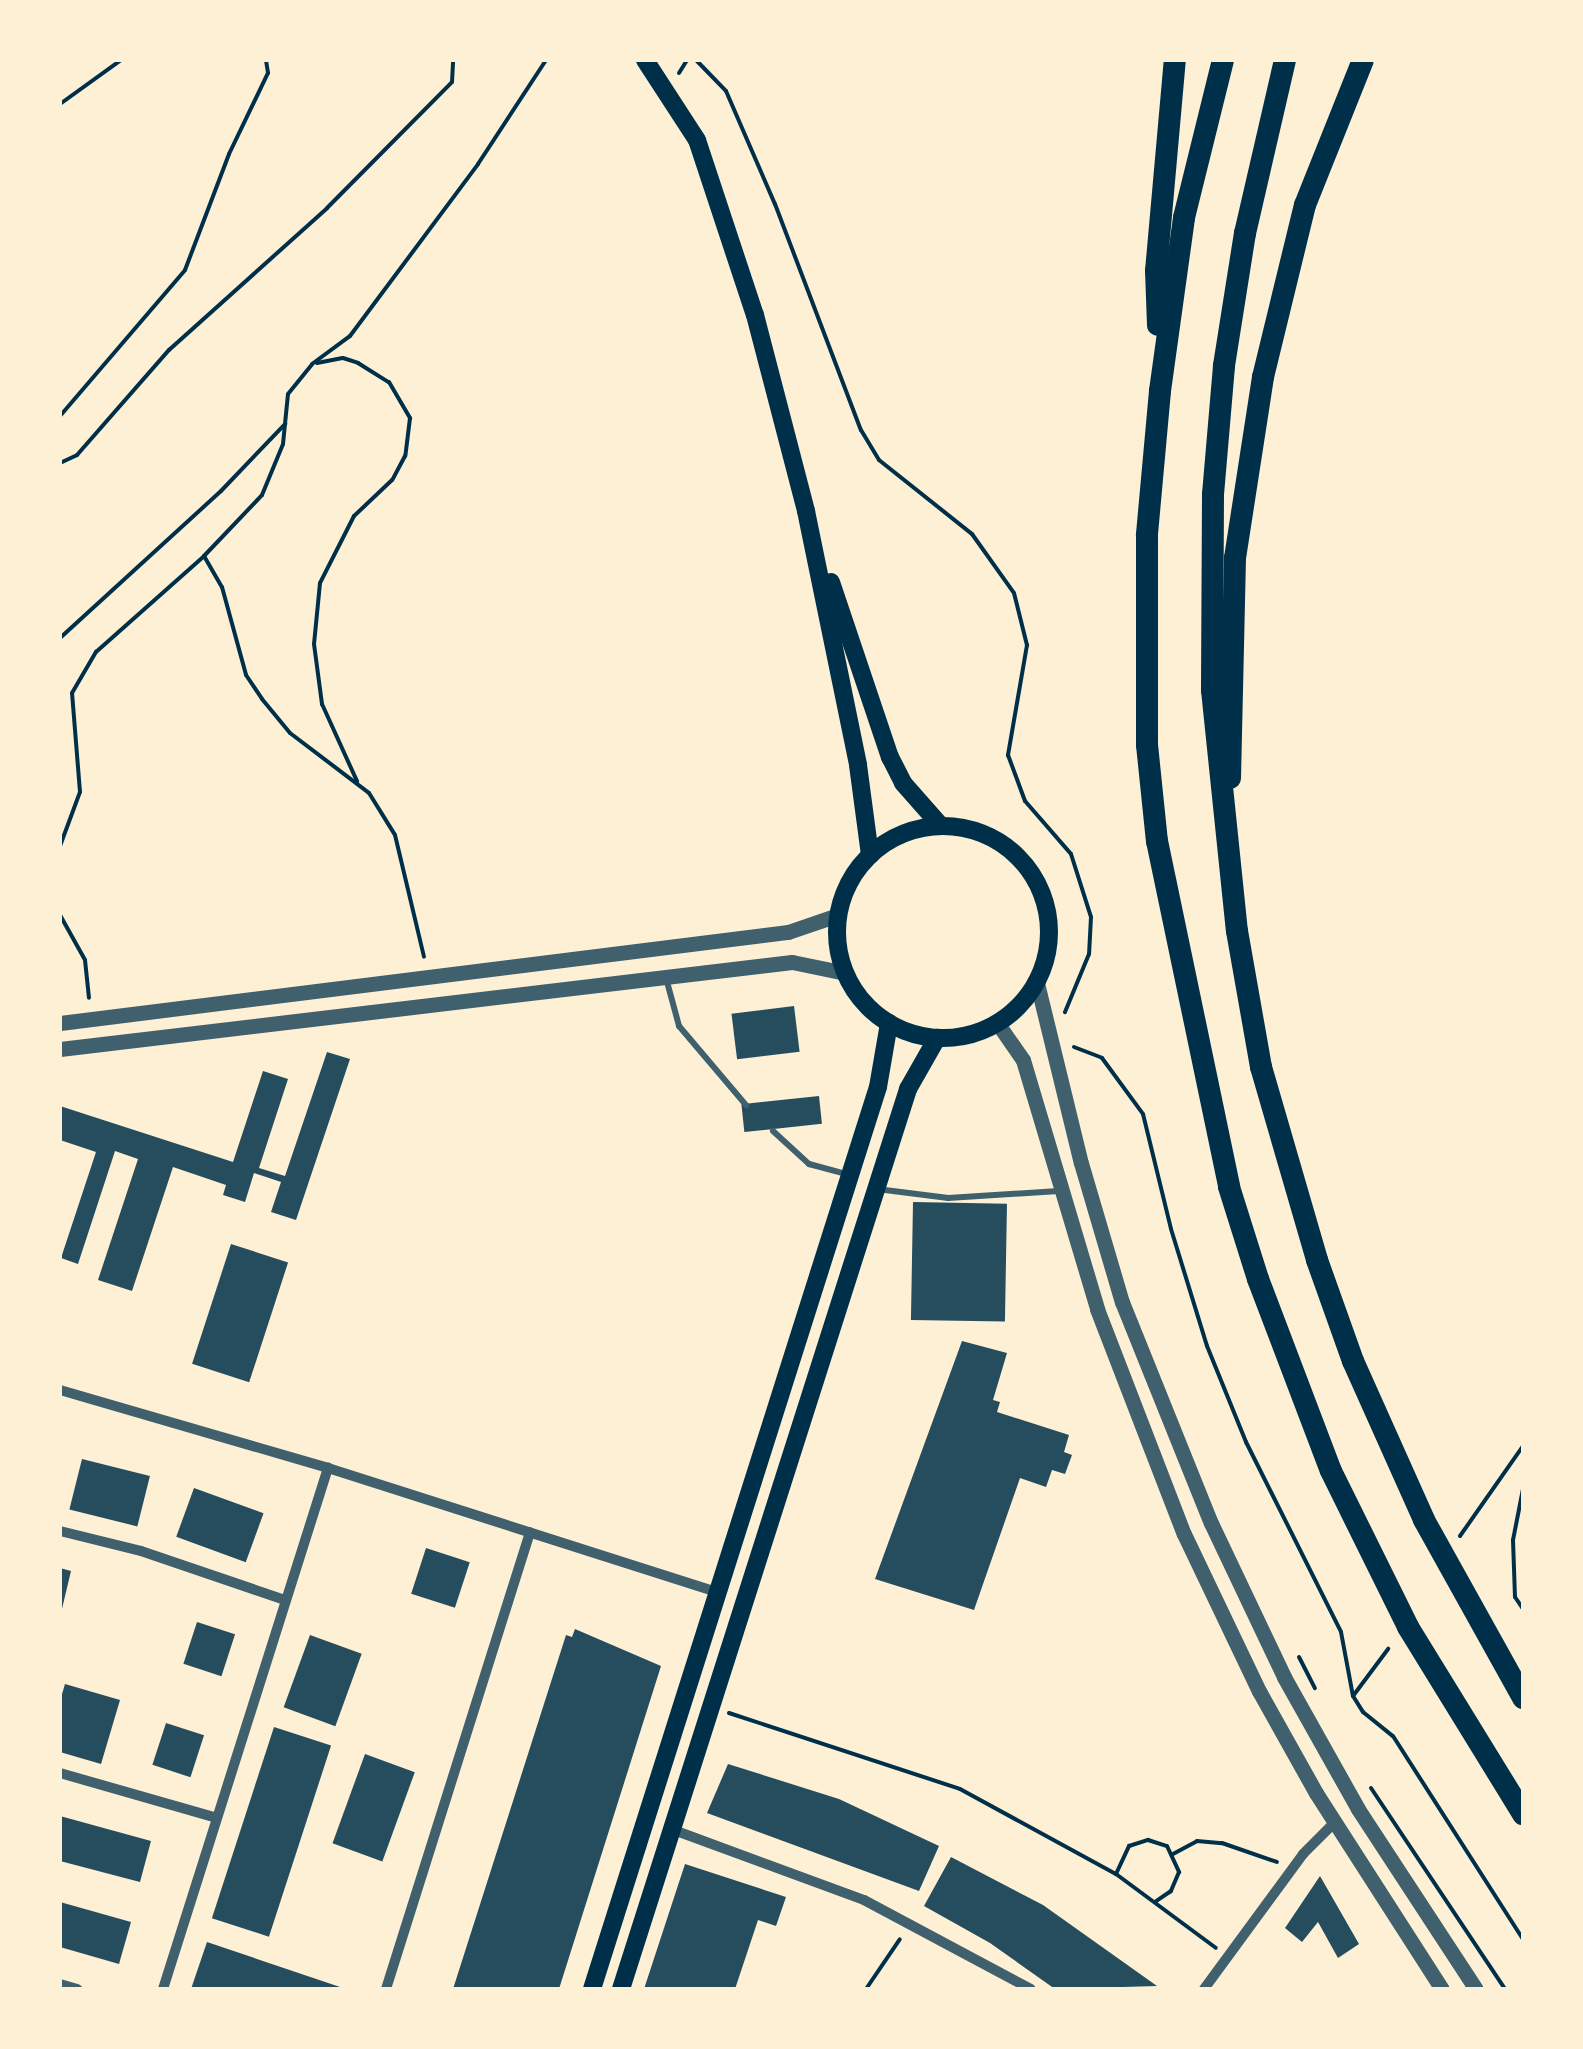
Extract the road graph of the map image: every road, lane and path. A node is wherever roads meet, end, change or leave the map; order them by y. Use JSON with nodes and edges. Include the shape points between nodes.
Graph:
{"nodes":[{"id":1,"x":121,"y":60,"type":"edge"},
{"id":2,"x":266,"y":60,"type":"edge"},
{"id":3,"x":453,"y":60,"type":"edge"},
{"id":4,"x":546,"y":60,"type":"edge"},
{"id":5,"x":645,"y":60,"type":"edge"},
{"id":6,"x":696,"y":60,"type":"edge"},
{"id":7,"x":1175,"y":60,"type":"edge"},
{"id":8,"x":1223,"y":60,"type":"edge"},
{"id":9,"x":1285,"y":60,"type":"edge"},
{"id":10,"x":1363,"y":60,"type":"edge"},
{"id":11,"x":60,"y":104,"type":"edge"},
{"id":12,"x":312,"y":364,"type":"junction"},
{"id":13,"x":1160,"y":392,"type":"junction"},
{"id":14,"x":60,"y":416,"type":"edge"},
{"id":15,"x":285,"y":424,"type":"junction"},
{"id":16,"x":60,"y":463,"type":"edge"},
{"id":17,"x":806,"y":511,"type":"junction"},
{"id":18,"x":204,"y":556,"type":"junction"},
{"id":19,"x":60,"y":638,"type":"edge"},
{"id":20,"x":356,"y":781,"type":"junction"},
{"id":21,"x":940,"y":825,"type":"junction"},
{"id":22,"x":60,"y":846,"type":"edge"},
{"id":23,"x":870,"y":855,"type":"junction"},
{"id":24,"x":1227,"y":857,"type":"junction"},
{"id":25,"x":60,"y":915,"type":"edge"},
{"id":26,"x":838,"y":915,"type":"junction"},
{"id":27,"x":845,"y":973,"type":"junction"},
{"id":28,"x":429,"y":976,"type":"junction"},
{"id":29,"x":666,"y":977,"type":"junction"},
{"id":30,"x":1037,"y":982,"type":"junction"},
{"id":31,"x":1064,"y":1014,"type":"dead end"},
{"id":32,"x":92,"y":1020,"type":"junction"},
{"id":33,"x":60,"y":1023,"type":"edge"},
{"id":34,"x":889,"y":1024,"type":"junction"},
{"id":35,"x":998,"y":1024,"type":"junction"},
{"id":36,"x":938,"y":1038,"type":"junction"},
{"id":37,"x":60,"y":1050,"type":"edge"},
{"id":38,"x":1072,"y":1061,"type":"dead end"},
{"id":39,"x":746,"y":1105,"type":"dead end"},
{"id":40,"x":773,"y":1131,"type":"dead end"},
{"id":41,"x":848,"y":1174,"type":"junction"},
{"id":42,"x":876,"y":1189,"type":"junction"},
{"id":43,"x":1060,"y":1190,"type":"junction"},
{"id":44,"x":60,"y":1390,"type":"edge"},
{"id":45,"x":1523,"y":1446,"type":"edge"},
{"id":46,"x":328,"y":1468,"type":"junction"},
{"id":47,"x":1523,"y":1488,"type":"edge"},
{"id":48,"x":60,"y":1531,"type":"edge"},
{"id":49,"x":530,"y":1532,"type":"junction"},
{"id":50,"x":1459,"y":1538,"type":"dead end"},
{"id":51,"x":717,"y":1592,"type":"junction"},
{"id":52,"x":286,"y":1600,"type":"junction"},
{"id":53,"x":1523,"y":1609,"type":"edge"},
{"id":54,"x":1388,"y":1649,"type":"dead end"},
{"id":55,"x":1297,"y":1654,"type":"dead end"},
{"id":56,"x":1316,"y":1689,"type":"dead end"},
{"id":57,"x":1353,"y":1696,"type":"junction"},
{"id":58,"x":1523,"y":1698,"type":"edge"},
{"id":59,"x":710,"y":1708,"type":"junction"},
{"id":60,"x":60,"y":1773,"type":"edge"},
{"id":61,"x":1362,"y":1775,"type":"dead end"},
{"id":62,"x":1523,"y":1814,"type":"edge"},
{"id":63,"x":216,"y":1818,"type":"junction"},
{"id":64,"x":1334,"y":1823,"type":"junction"},
{"id":65,"x":671,"y":1829,"type":"junction"},
{"id":66,"x":1174,"y":1854,"type":"junction"},
{"id":67,"x":1292,"y":1869,"type":"junction"},
{"id":68,"x":1116,"y":1874,"type":"junction"},
{"id":69,"x":1155,"y":1901,"type":"junction"},
{"id":70,"x":911,"y":1922,"type":"junction"},
{"id":71,"x":1523,"y":1939,"type":"edge"},
{"id":72,"x":1228,"y":1956,"type":"junction"},
{"id":73,"x":60,"y":1984,"type":"edge"},
{"id":74,"x":77,"y":1989,"type":"edge"},
{"id":75,"x":163,"y":1989,"type":"edge"},
{"id":76,"x":386,"y":1989,"type":"edge"},
{"id":77,"x":592,"y":1989,"type":"edge"},
{"id":78,"x":621,"y":1989,"type":"edge"},
{"id":79,"x":866,"y":1989,"type":"edge"},
{"id":80,"x":1031,"y":1989,"type":"edge"},
{"id":81,"x":1204,"y":1989,"type":"edge"},
{"id":82,"x":1442,"y":1989,"type":"edge"},
{"id":83,"x":1476,"y":1989,"type":"edge"},
{"id":84,"x":1505,"y":1989,"type":"edge"}],
"edges":[{"from":1,"to":11,"type":"path"},
{"from":2,"to":14,"type":"path","via":[[268,72],[185,270]]},
{"from":3,"to":16,"type":"path","via":[[452,82],[327,208],[169,350],[77,456]]},
{"from":4,"to":12,"type":"path","via":[[350,336]]},
{"from":5,"to":17,"type":"main road","via":[[697,140],[725,214]]},
{"from":6,"to":31,"type":"path","via":[[726,91],[861,430],[879,460],[972,534],[1014,593],[1027,645],[1008,755],[1026,801],[1071,854],[1091,917],[1089,954]]},
{"from":7,"to":13,"type":"highway","via":[[1156,271]]},
{"from":8,"to":13,"type":"highway","via":[[1184,218]]},
{"from":9,"to":24,"type":"highway","via":[[1242,250],[1213,494],[1211,673]]},
{"from":10,"to":24,"type":"highway","via":[[1300,224],[1257,411],[1235,558]]},
{"from":12,"to":15,"type":"path","via":[[288,394]]},
{"from":12,"to":20,"type":"path","via":[[358,362],[389,382],[410,418],[406,456],[392,480],[354,516],[320,584],[314,644],[322,704]]},
{"from":13,"to":62,"type":"highway","via":[[1147,535],[1147,745],[1170,912],[1229,1187],[1331,1470],[1408,1627]]},
{"from":15,"to":18,"type":"path","via":[[262,495]]},
{"from":15,"to":19,"type":"path","via":[[222,491]]},
{"from":17,"to":21,"type":"main road","via":[[890,757]]},
{"from":17,"to":23,"type":"main road"},
{"from":18,"to":20,"type":"path","via":[[222,587],[232,637],[254,687],[290,733]]},
{"from":18,"to":22,"type":"path","via":[[96,652],[72,693],[80,792]]},
{"from":20,"to":28,"type":"path","via":[[395,835]]},
{"from":21,"to":23,"type":"main road","via":[[906,832]]},
{"from":21,"to":30,"type":"main road","via":[[978,830],[1010,848],[1035,876],[1048,910],[1050,947]]},
{"from":23,"to":26,"type":"main road","via":[[855,872]]},
{"from":24,"to":58,"type":"highway","via":[[1261,1067],[1317,1260],[1387,1444]]},
{"from":25,"to":32,"type":"path","via":[[85,960]]},
{"from":26,"to":27,"type":"main road"},
{"from":26,"to":28,"type":"street","via":[[788,932]]},
{"from":27,"to":29,"type":"street","via":[[792,962]]},
{"from":27,"to":34,"type":"main road"},
{"from":28,"to":32,"type":"street"},
{"from":29,"to":37,"type":"street"},
{"from":29,"to":39,"type":"lane","via":[[679,1026]]},
{"from":30,"to":35,"type":"main road"},
{"from":30,"to":83,"type":"street","via":[[1122,1302],[1211,1523],[1284,1677],[1350,1795]]},
{"from":32,"to":33,"type":"street"},
{"from":34,"to":36,"type":"main road"},
{"from":34,"to":41,"type":"main road","via":[[878,1087]]},
{"from":35,"to":36,"type":"main road","via":[[969,1036]]},
{"from":35,"to":43,"type":"street","via":[[1023,1060]]},
{"from":36,"to":42,"type":"main road","via":[[908,1089]]},
{"from":38,"to":57,"type":"path","via":[[1068,1044],[1102,1058],[1143,1114],[1207,1346],[1246,1442],[1341,1632]]},
{"from":40,"to":41,"type":"lane","via":[[808,1164]]},
{"from":41,"to":51,"type":"main road"},
{"from":42,"to":43,"type":"lane","via":[[948,1198]]},
{"from":42,"to":59,"type":"main road"},
{"from":43,"to":64,"type":"street","via":[[1130,1403],[1184,1534],[1260,1692]]},
{"from":44,"to":46,"type":"street"},
{"from":45,"to":50,"type":"path"},
{"from":46,"to":49,"type":"street"},
{"from":46,"to":52,"type":"street"},
{"from":47,"to":53,"type":"path","via":[[1513,1540],[1516,1597]]},
{"from":48,"to":52,"type":"street"},
{"from":49,"to":51,"type":"street"},
{"from":49,"to":76,"type":"street"},
{"from":51,"to":77,"type":"main road"},
{"from":52,"to":63,"type":"street"},
{"from":54,"to":57,"type":"path"},
{"from":55,"to":56,"type":"path"},
{"from":57,"to":71,"type":"path","via":[[1393,1736]]},
{"from":59,"to":65,"type":"main road"},
{"from":59,"to":68,"type":"path","via":[[960,1788]]},
{"from":60,"to":63,"type":"street"},
{"from":61,"to":84,"type":"path"},
{"from":63,"to":75,"type":"street"},
{"from":64,"to":67,"type":"street"},
{"from":64,"to":82,"type":"street"},
{"from":65,"to":70,"type":"street"},
{"from":65,"to":78,"type":"main road"},
{"from":66,"to":67,"type":"path","via":[[1198,1841],[1222,1843]]},
{"from":66,"to":68,"type":"path","via":[[1158,1842],[1138,1841],[1122,1854]]},
{"from":66,"to":69,"type":"path","via":[[1176,1882]]},
{"from":67,"to":72,"type":"street"},
{"from":68,"to":69,"type":"path"},
{"from":69,"to":72,"type":"path"},
{"from":70,"to":79,"type":"path"},
{"from":70,"to":80,"type":"street"},
{"from":72,"to":81,"type":"street"},
{"from":73,"to":74,"type":"street"}]}
